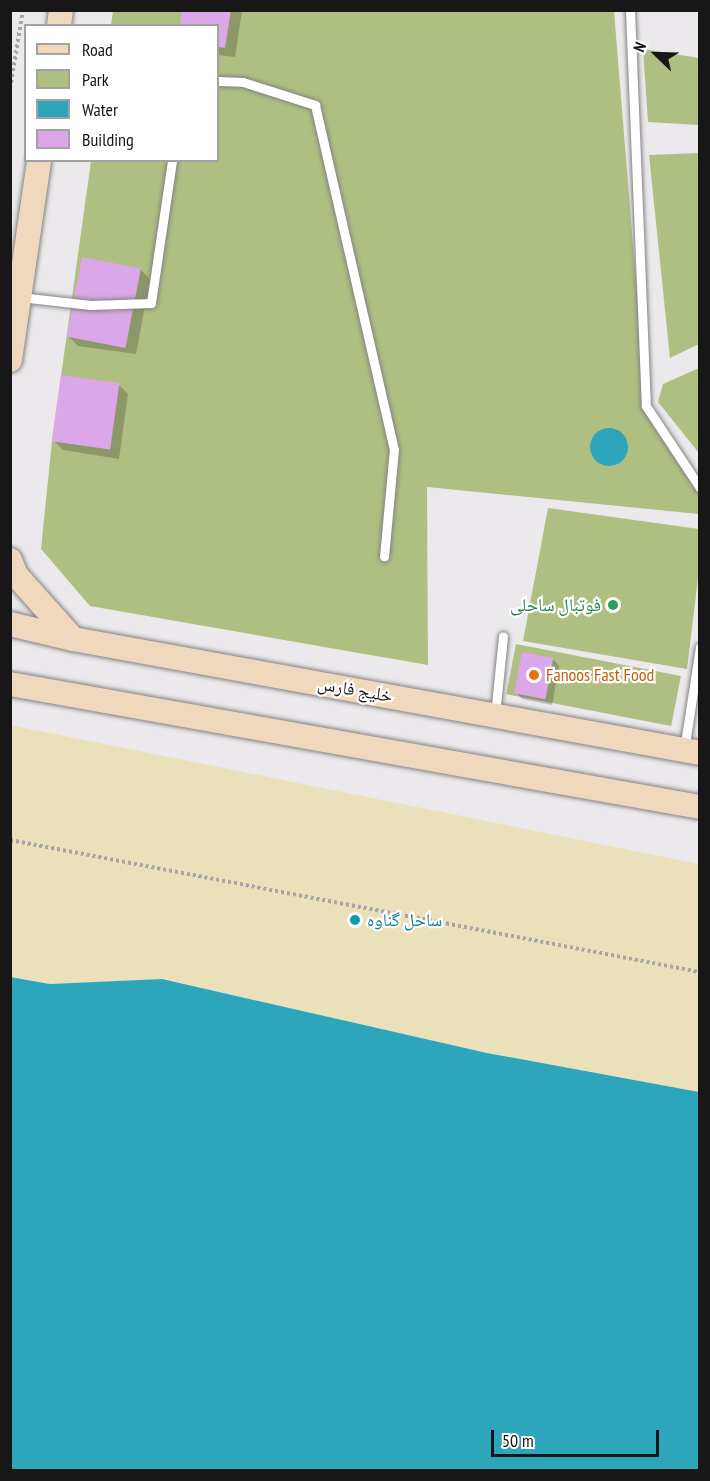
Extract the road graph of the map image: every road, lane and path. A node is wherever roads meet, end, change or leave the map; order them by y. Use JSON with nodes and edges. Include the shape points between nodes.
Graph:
{"nodes":[{"id":1,"x":23,"y":10,"type":"edge"},
{"id":2,"x":630,"y":10,"type":"edge"},
{"id":3,"x":219,"y":81,"type":"edge"},
{"id":4,"x":10,"y":89,"type":"edge"},
{"id":5,"x":39,"y":162,"type":"edge"},
{"id":6,"x":172,"y":162,"type":"edge"},
{"id":7,"x":20,"y":297,"type":"junction"},
{"id":8,"x":10,"y":360,"type":"edge"},
{"id":9,"x":699,"y":488,"type":"edge"},
{"id":10,"x":384,"y":557,"type":"dead end"},
{"id":11,"x":10,"y":561,"type":"edge"},
{"id":12,"x":10,"y":624,"type":"edge"},
{"id":13,"x":503,"y":636,"type":"dead end"},
{"id":14,"x":73,"y":639,"type":"junction"},
{"id":15,"x":699,"y":647,"type":"edge"},
{"id":16,"x":10,"y":684,"type":"edge"},
{"id":17,"x":495,"y":716,"type":"junction"},
{"id":18,"x":692,"y":751,"type":"edge"},
{"id":19,"x":699,"y":807,"type":"edge"},
{"id":20,"x":10,"y":840,"type":"edge"},
{"id":21,"x":699,"y":972,"type":"edge"}],
"edges":[{"from":1,"to":4,"type":"path"},
{"from":2,"to":9,"type":"lane","via":[[646,406]]},
{"from":3,"to":10,"type":"lane","via":[[243,82],[315,105],[394,449]]},
{"from":5,"to":7,"type":"main road"},
{"from":6,"to":7,"type":"lane","via":[[152,303],[91,305]]},
{"from":7,"to":8,"type":"main road"},
{"from":11,"to":14,"type":"main road","via":[[16,575]]},
{"from":12,"to":14,"type":"main road","name":"خلیج فارس"},
{"from":13,"to":17,"type":"lane"},
{"from":14,"to":17,"type":"main road","name":"خلیج فارس"},
{"from":15,"to":18,"type":"lane"},
{"from":16,"to":19,"type":"main road"},
{"from":17,"to":18,"type":"main road","name":"خلیج فارس"},
{"from":20,"to":21,"type":"path"}]}
